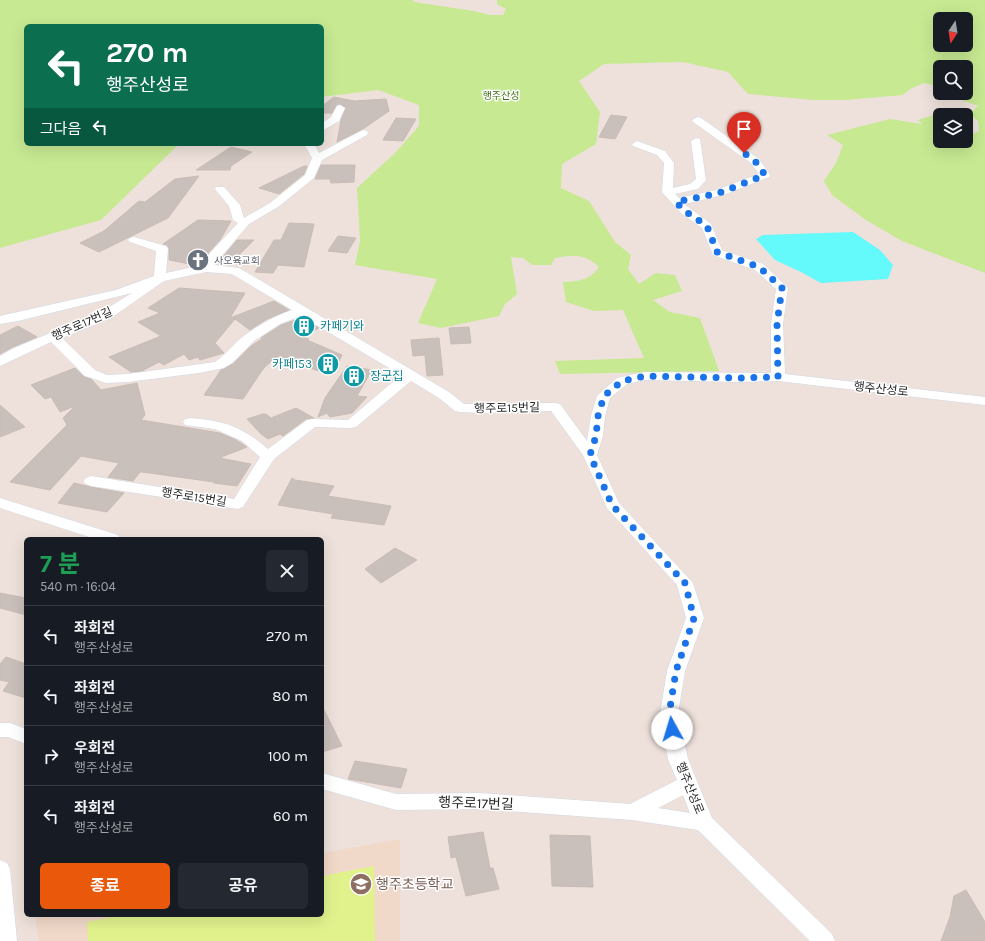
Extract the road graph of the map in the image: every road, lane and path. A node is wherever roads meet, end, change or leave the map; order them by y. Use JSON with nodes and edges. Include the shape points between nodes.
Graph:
{"nodes":[{"id":1,"x":340,"y":108,"type":"dead end"},
{"id":2,"x":697,"y":120,"type":"dead end"},
{"id":3,"x":324,"y":127,"type":"edge"},
{"id":4,"x":363,"y":133,"type":"dead end"},
{"id":5,"x":696,"y":141,"type":"dead end"},
{"id":6,"x":637,"y":144,"type":"dead end"},
{"id":7,"x":310,"y":146,"type":"edge"},
{"id":8,"x":317,"y":158,"type":"junction"},
{"id":9,"x":220,"y":189,"type":"dead end"},
{"id":10,"x":667,"y":192,"type":"junction"},
{"id":11,"x":676,"y":202,"type":"junction"},
{"id":12,"x":244,"y":222,"type":"junction"},
{"id":13,"x":134,"y":240,"type":"dead end"},
{"id":14,"x":206,"y":268,"type":"junction"},
{"id":15,"x":160,"y":278,"type":"junction"},
{"id":16,"x":302,"y":311,"type":"junction"},
{"id":17,"x":0,"y":312,"type":"edge"},
{"id":18,"x":18,"y":318,"type":"junction"},
{"id":19,"x":0,"y":320,"type":"edge"},
{"id":20,"x":53,"y":337,"type":"junction"},
{"id":21,"x":0,"y":362,"type":"edge"},
{"id":22,"x":410,"y":375,"type":"junction"},
{"id":23,"x":778,"y":377,"type":"junction"},
{"id":24,"x":985,"y":401,"type":"edge"},
{"id":25,"x":190,"y":422,"type":"dead end"},
{"id":26,"x":590,"y":455,"type":"junction"},
{"id":27,"x":268,"y":456,"type":"junction"},
{"id":28,"x":91,"y":481,"type":"dead end"},
{"id":29,"x":0,"y":503,"type":"edge"},
{"id":30,"x":106,"y":537,"type":"edge"},
{"id":31,"x":0,"y":730,"type":"edge"},
{"id":32,"x":24,"y":736,"type":"edge"},
{"id":33,"x":324,"y":782,"type":"edge"},
{"id":34,"x":688,"y":783,"type":"junction"},
{"id":35,"x":632,"y":812,"type":"junction"},
{"id":36,"x":704,"y":823,"type":"junction"},
{"id":37,"x":0,"y":869,"type":"edge"},
{"id":38,"x":6,"y":941,"type":"edge"},
{"id":39,"x":824,"y":941,"type":"edge"}],
"edges":[{"from":1,"to":3,"type":"street","via":[[335,119]]},
{"from":2,"to":11,"type":"street","via":[[755,161],[765,175],[719,193]]},
{"from":4,"to":8,"type":"street"},
{"from":5,"to":10,"type":"street","via":[[701,180],[694,187]]},
{"from":6,"to":10,"type":"street","via":[[661,153],[669,163]]},
{"from":7,"to":8,"type":"street"},
{"from":8,"to":12,"type":"street","via":[[310,176],[274,206]]},
{"from":9,"to":12,"type":"street","via":[[234,205],[239,220]]},
{"from":10,"to":11,"type":"street"},
{"from":11,"to":23,"type":"street","via":[[707,226],[717,252],[759,267],[782,288],[777,324]]},
{"from":12,"to":14,"type":"street"},
{"from":13,"to":15,"type":"street","via":[[162,249]]},
{"from":14,"to":15,"type":"street","name":"행주로15번길"},
{"from":14,"to":16,"type":"street","name":"행주로15번길","via":[[235,271]]},
{"from":15,"to":18,"type":"street","name":"행주로15번길","via":[[120,293]]},
{"from":15,"to":20,"type":"street","name":"행주로17번길","via":[[106,315]]},
{"from":16,"to":20,"type":"street","via":[[275,321],[249,338],[219,365],[128,378],[106,379],[90,373]]},
{"from":16,"to":22,"type":"street","name":"행주로15번길"},
{"from":17,"to":18,"type":"street"},
{"from":18,"to":19,"type":"street","name":"행주로15번길"},
{"from":20,"to":21,"type":"street","name":"행주로17번길"},
{"from":22,"to":26,"type":"street","name":"행주로15번길","via":[[444,395],[460,408],[555,407]]},
{"from":22,"to":27,"type":"street","name":"행주로15번길","via":[[351,424],[312,423]]},
{"from":23,"to":24,"type":"street","name":"행주산성로"},
{"from":23,"to":26,"type":"street","name":"행주산성로","via":[[645,376],[622,381],[604,396]]},
{"from":25,"to":27,"type":"street","via":[[218,425],[247,438]]},
{"from":26,"to":34,"type":"street","name":"행주산성로","via":[[612,505],[685,583],[694,618],[676,671],[669,714],[678,759]]},
{"from":27,"to":28,"type":"street","name":"행주로15번길","via":[[238,504]]},
{"from":29,"to":30,"type":"street"},
{"from":31,"to":32,"type":"street","via":[[10,730]]},
{"from":33,"to":35,"type":"street","name":"행주로17번길","via":[[396,802],[479,801]]},
{"from":34,"to":35,"type":"street"},
{"from":34,"to":36,"type":"street","name":"행주산성로"},
{"from":35,"to":36,"type":"street","name":"행주로17번길"},
{"from":36,"to":39,"type":"street","name":"행주산성로"},
{"from":37,"to":38,"type":"street"}]}
